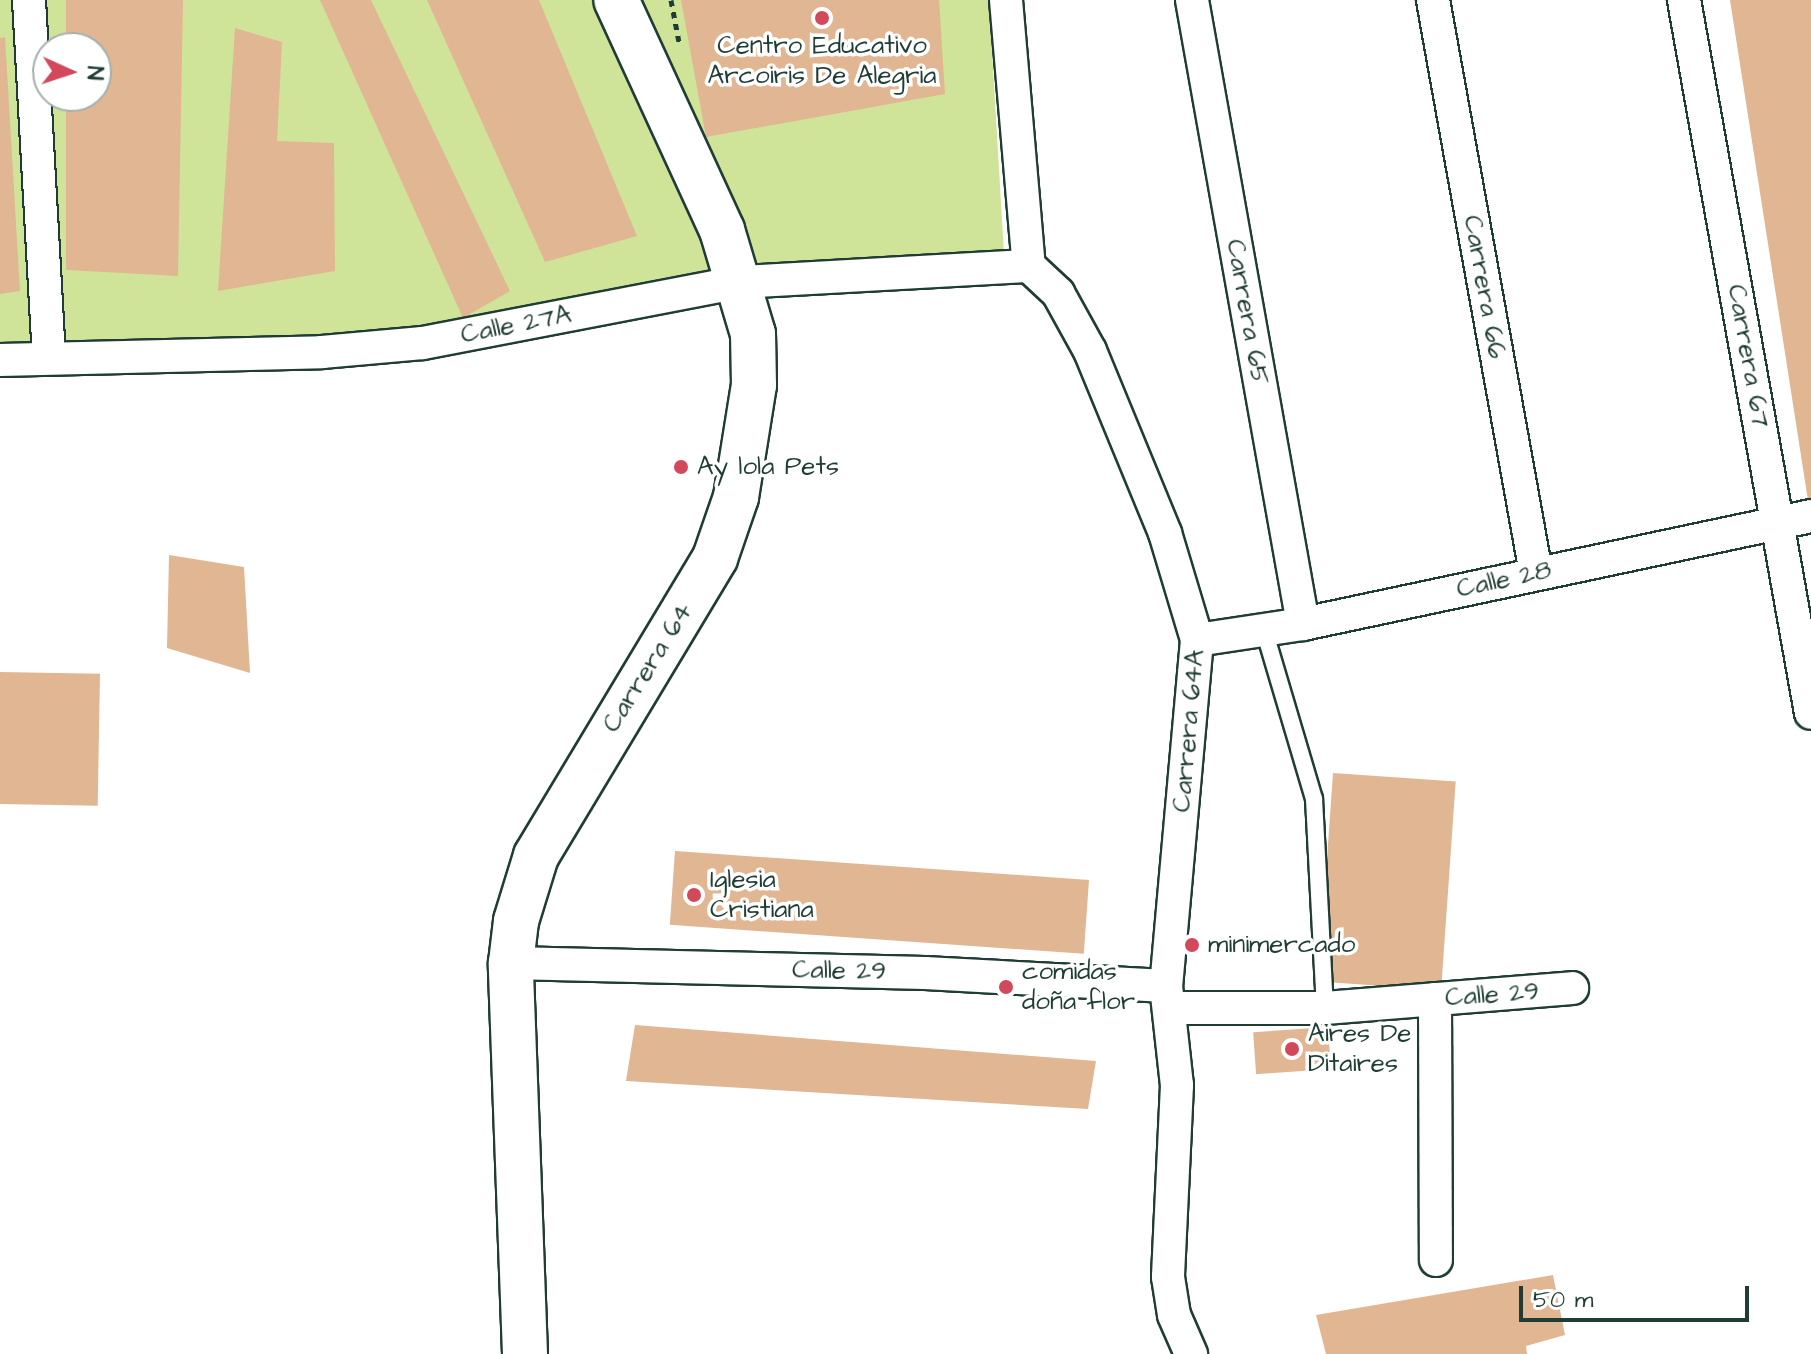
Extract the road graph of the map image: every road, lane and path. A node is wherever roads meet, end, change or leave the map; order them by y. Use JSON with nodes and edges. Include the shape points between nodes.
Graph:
{"nodes":[{"id":1,"x":29,"y":0,"type":"edge"},
{"id":2,"x":616,"y":0,"type":"edge"},
{"id":3,"x":1006,"y":0,"type":"edge"},
{"id":4,"x":1192,"y":0,"type":"edge"},
{"id":5,"x":1433,"y":0,"type":"edge"},
{"id":6,"x":1684,"y":0,"type":"edge"},
{"id":7,"x":1029,"y":266,"type":"junction"},
{"id":8,"x":741,"y":282,"type":"junction"},
{"id":9,"x":49,"y":355,"type":"junction"},
{"id":10,"x":0,"y":360,"type":"edge"},
{"id":11,"x":1811,"y":516,"type":"edge"},
{"id":12,"x":1778,"y":523,"type":"junction"},
{"id":13,"x":1536,"y":573,"type":"junction"},
{"id":14,"x":1303,"y":624,"type":"junction"},
{"id":15,"x":1264,"y":630,"type":"junction"},
{"id":16,"x":1197,"y":640,"type":"junction"},
{"id":17,"x":1811,"y":713,"type":"edge"},
{"id":18,"x":511,"y":963,"type":"junction"},
{"id":19,"x":1572,"y":988,"type":"dead end"},
{"id":20,"x":1169,"y":997,"type":"junction"},
{"id":21,"x":1435,"y":999,"type":"junction"},
{"id":22,"x":1325,"y":1008,"type":"junction"},
{"id":23,"x":1436,"y":1260,"type":"dead end"},
{"id":24,"x":525,"y":1354,"type":"edge"},
{"id":25,"x":1191,"y":1354,"type":"edge"}],
"edges":[{"from":1,"to":9,"type":"street"},
{"from":2,"to":8,"type":"street","name":"Carrera 64"},
{"from":3,"to":7,"type":"street"},
{"from":4,"to":14,"type":"street","name":"Carrera 65"},
{"from":5,"to":13,"type":"street","name":"Carrera 66"},
{"from":6,"to":12,"type":"street","name":"Carrera 67"},
{"from":7,"to":8,"type":"street","name":"Calle 27A"},
{"from":7,"to":16,"type":"street","name":"Carrera 64A","via":[[1058,293],[1090,351],[1165,533]]},
{"from":8,"to":9,"type":"street","name":"Calle 27A","via":[[423,343],[322,352]]},
{"from":8,"to":18,"type":"street","name":"Carrera 64","via":[[753,334],[754,385],[736,497],[715,558],[536,856],[516,921]]},
{"from":9,"to":10,"type":"street","name":"Calle 27A"},
{"from":11,"to":12,"type":"street","name":"Calle 28"},
{"from":12,"to":13,"type":"street","name":"Calle 28"},
{"from":12,"to":17,"type":"street","name":"Carrera 67"},
{"from":13,"to":14,"type":"street","name":"Calle 28"},
{"from":14,"to":15,"type":"street","name":"Calle 28"},
{"from":15,"to":16,"type":"street","name":"Calle 28"},
{"from":15,"to":22,"type":"lane","via":[[1314,799]]},
{"from":16,"to":20,"type":"street","name":"Carrera 64A"},
{"from":18,"to":20,"type":"street","name":"Calle 29","via":[[925,973]]},
{"from":18,"to":24,"type":"street","name":"Carrera 64"},
{"from":19,"to":21,"type":"street","name":"Calle 29"},
{"from":20,"to":22,"type":"street","name":"Calle 29"},
{"from":20,"to":25,"type":"street","name":"Carrera 64A","via":[[1177,1085],[1168,1277],[1174,1315]]},
{"from":21,"to":22,"type":"street","name":"Calle 29"},
{"from":21,"to":23,"type":"street"}]}
